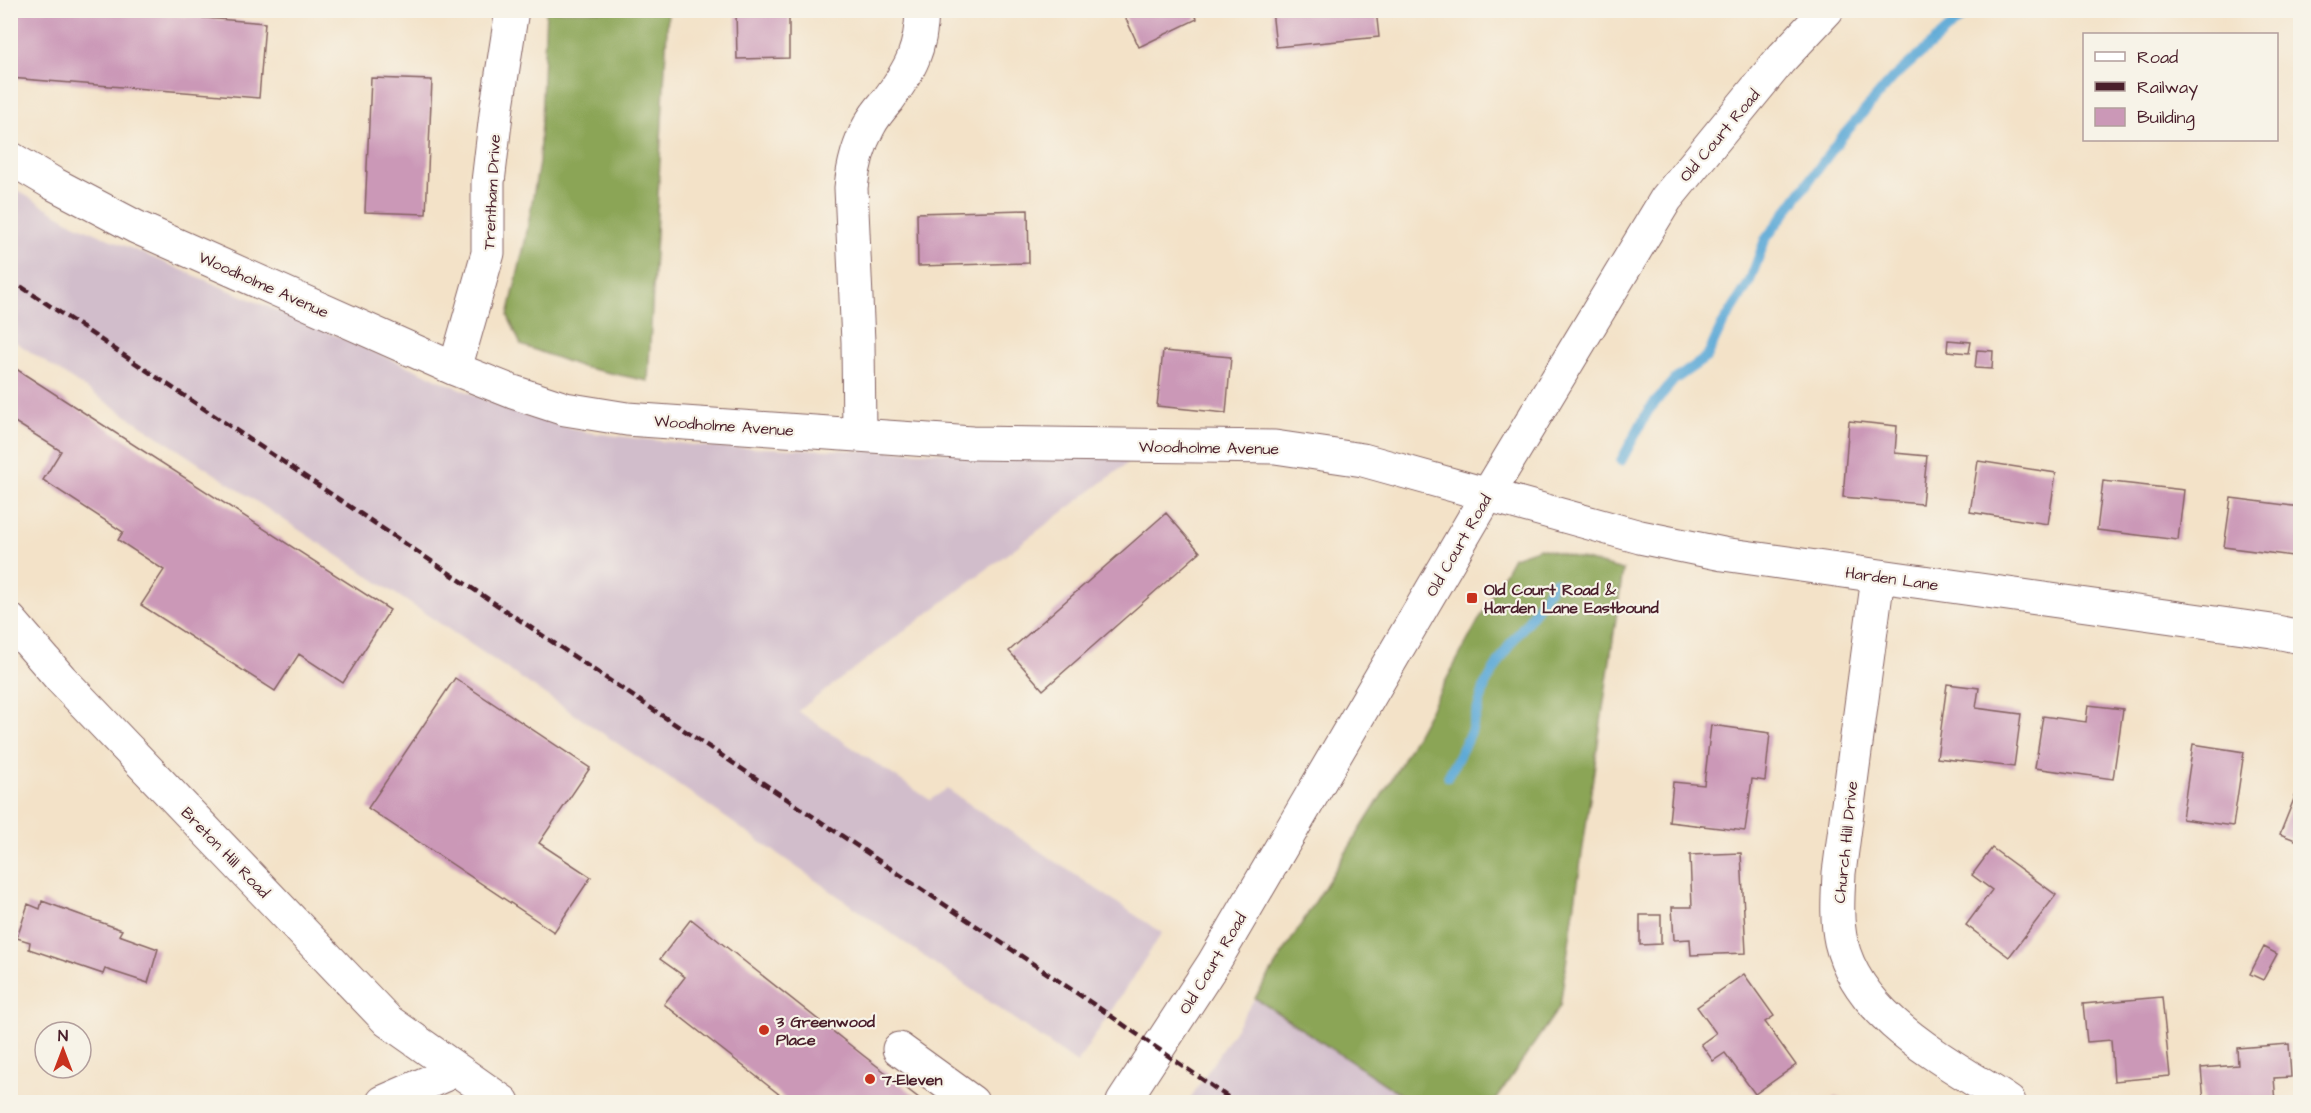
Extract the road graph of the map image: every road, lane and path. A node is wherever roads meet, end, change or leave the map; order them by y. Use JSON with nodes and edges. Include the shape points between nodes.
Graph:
{"nodes":[{"id":1,"x":512,"y":10,"type":"edge"},
{"id":2,"x":921,"y":10,"type":"edge"},
{"id":3,"x":1827,"y":10,"type":"edge"},
{"id":4,"x":10,"y":158,"type":"edge"},
{"id":5,"x":455,"y":369,"type":"junction"},
{"id":6,"x":859,"y":434,"type":"junction"},
{"id":7,"x":1488,"y":494,"type":"junction"},
{"id":8,"x":1878,"y":577,"type":"junction"},
{"id":9,"x":10,"y":620,"type":"edge"},
{"id":10,"x":2301,"y":637,"type":"edge"},
{"id":11,"x":899,"y":1049,"type":"dead end"},
{"id":12,"x":456,"y":1070,"type":"junction"},
{"id":13,"x":383,"y":1102,"type":"edge"},
{"id":14,"x":503,"y":1102,"type":"edge"},
{"id":15,"x":972,"y":1102,"type":"edge"},
{"id":16,"x":1123,"y":1102,"type":"edge"},
{"id":17,"x":2009,"y":1102,"type":"edge"}],
"edges":[{"from":1,"to":5,"type":"street","name":"Trentham Drive","via":[[488,182],[488,253]]},
{"from":2,"to":6,"type":"street","via":[[920,42],[911,65],[870,123],[853,166],[850,188]]},
{"from":3,"to":7,"type":"street","name":"Old Court Road","via":[[1780,60],[1666,199]]},
{"from":4,"to":5,"type":"street","name":"Woodholme Avenue","via":[[136,227]]},
{"from":5,"to":6,"type":"street","name":"Woodholme Avenue","via":[[513,392],[575,410],[627,418]]},
{"from":6,"to":7,"type":"street","name":"Woodholme Avenue","via":[[972,443],[1275,447],[1363,460]]},
{"from":7,"to":8,"type":"street","name":"Harden Lane","via":[[1641,537]]},
{"from":7,"to":16,"type":"street","name":"Old Court Road","via":[[1213,964]]},
{"from":8,"to":10,"type":"street","name":"Harden Lane"},
{"from":8,"to":17,"type":"street","name":"Church Hill Drive","via":[[1839,873],[1842,943],[1855,977],[1873,1005],[1904,1033]]},
{"from":9,"to":12,"type":"street","name":"Breton Hill Road","via":[[61,679],[388,1022]]},
{"from":11,"to":15,"type":"street"},
{"from":12,"to":13,"type":"street"},
{"from":12,"to":14,"type":"street","name":"Breton Hill Road"}]}
